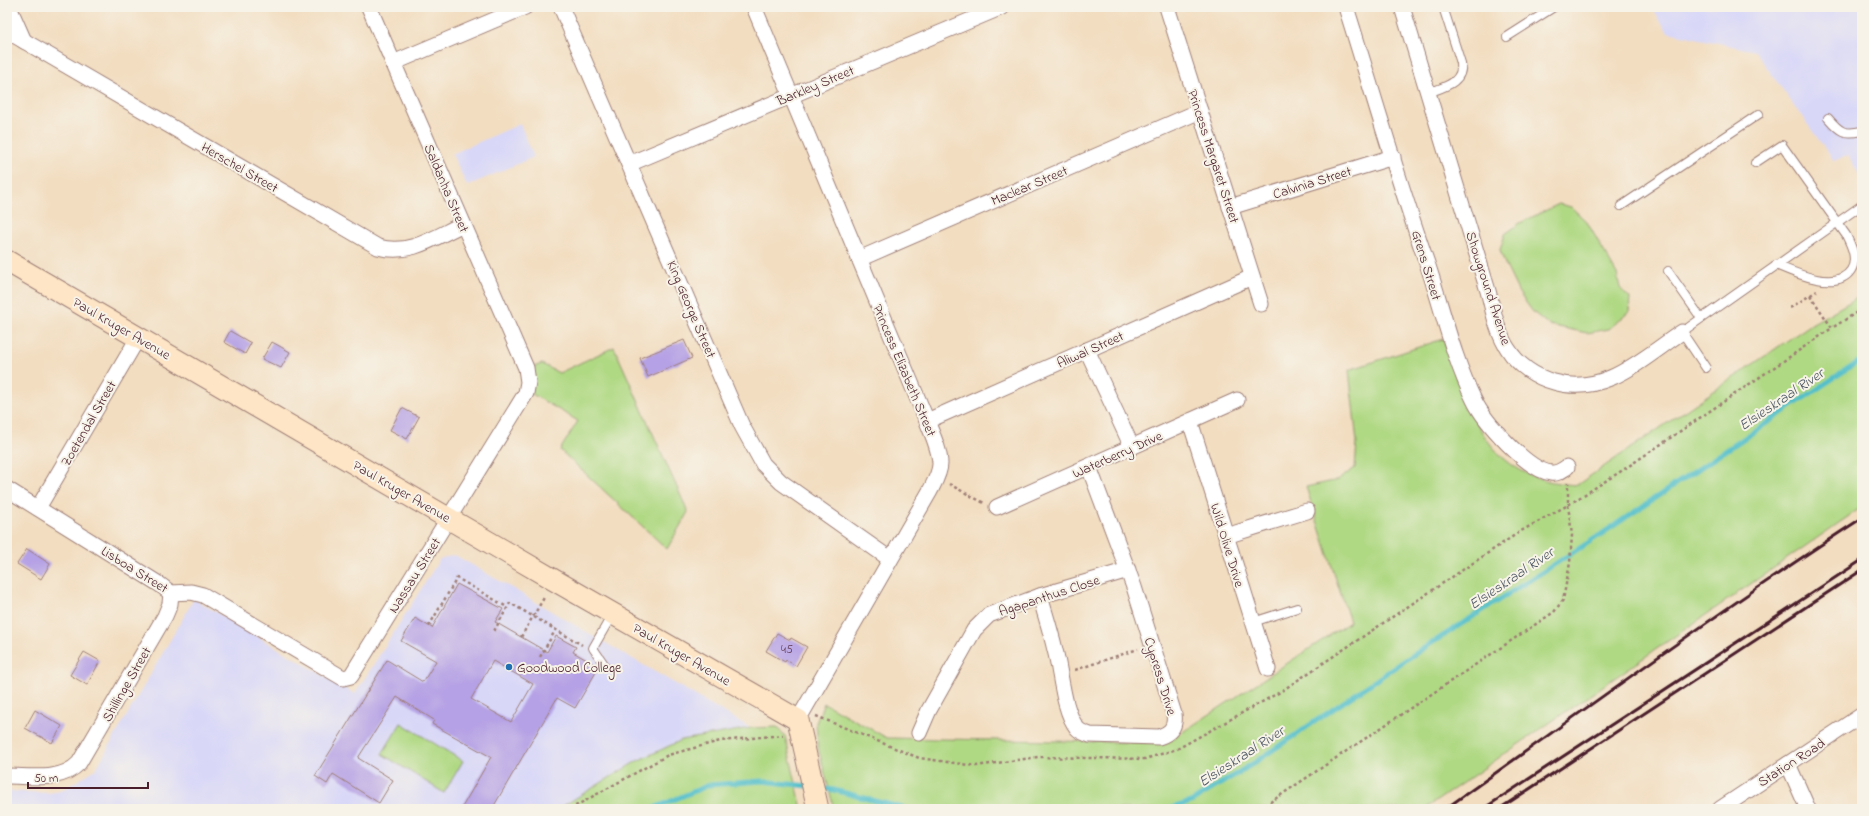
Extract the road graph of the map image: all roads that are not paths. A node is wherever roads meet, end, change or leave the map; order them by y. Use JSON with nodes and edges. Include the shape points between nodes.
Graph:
{"nodes":[{"id":1,"x":9,"y":7,"type":"edge"},
{"id":2,"x":369,"y":7,"type":"edge"},
{"id":3,"x":525,"y":7,"type":"edge"},
{"id":4,"x":561,"y":7,"type":"edge"},
{"id":5,"x":754,"y":7,"type":"edge"},
{"id":6,"x":1002,"y":7,"type":"edge"},
{"id":7,"x":1167,"y":7,"type":"edge"},
{"id":8,"x":1346,"y":7,"type":"edge"},
{"id":9,"x":1402,"y":7,"type":"edge"},
{"id":10,"x":1443,"y":7,"type":"edge"},
{"id":11,"x":1554,"y":7,"type":"edge"},
{"id":12,"x":7,"y":31,"type":"edge"},
{"id":13,"x":1507,"y":37,"type":"dead end"},
{"id":14,"x":24,"y":41,"type":"junction"},
{"id":15,"x":393,"y":63,"type":"junction"},
{"id":16,"x":1428,"y":93,"type":"junction"},
{"id":17,"x":790,"y":96,"type":"junction"},
{"id":18,"x":1200,"y":111,"type":"junction"},
{"id":19,"x":1759,"y":114,"type":"dead end"},
{"id":20,"x":1828,"y":118,"type":"dead end"},
{"id":21,"x":1862,"y":131,"type":"edge"},
{"id":22,"x":1393,"y":157,"type":"junction"},
{"id":23,"x":1755,"y":163,"type":"dead end"},
{"id":24,"x":629,"y":164,"type":"junction"},
{"id":25,"x":1862,"y":205,"type":"edge"},
{"id":26,"x":1621,"y":206,"type":"dead end"},
{"id":27,"x":1230,"y":207,"type":"junction"},
{"id":28,"x":1836,"y":223,"type":"junction"},
{"id":29,"x":463,"y":224,"type":"junction"},
{"id":30,"x":859,"y":259,"type":"junction"},
{"id":31,"x":7,"y":261,"type":"edge"},
{"id":32,"x":1776,"y":265,"type":"junction"},
{"id":33,"x":1668,"y":272,"type":"dead end"},
{"id":34,"x":1252,"y":277,"type":"junction"},
{"id":35,"x":1261,"y":304,"type":"dead end"},
{"id":36,"x":1701,"y":318,"type":"junction"},
{"id":37,"x":1682,"y":332,"type":"junction"},
{"id":38,"x":138,"y":338,"type":"junction"},
{"id":39,"x":1087,"y":350,"type":"junction"},
{"id":40,"x":526,"y":368,"type":"joint"},
{"id":41,"x":1706,"y":368,"type":"dead end"},
{"id":42,"x":1237,"y":400,"type":"dead end"},
{"id":43,"x":927,"y":421,"type":"junction"},
{"id":44,"x":1190,"y":422,"type":"junction"},
{"id":45,"x":1132,"y":448,"type":"junction"},
{"id":46,"x":1089,"y":467,"type":"junction"},
{"id":47,"x":1567,"y":467,"type":"road end"},
{"id":48,"x":7,"y":489,"type":"edge"},
{"id":49,"x":997,"y":507,"type":"road end"},
{"id":50,"x":38,"y":508,"type":"junction"},
{"id":51,"x":1306,"y":511,"type":"dead end"},
{"id":52,"x":448,"y":519,"type":"junction"},
{"id":53,"x":1226,"y":536,"type":"junction"},
{"id":54,"x":890,"y":559,"type":"junction"},
{"id":55,"x":1128,"y":570,"type":"junction"},
{"id":56,"x":171,"y":594,"type":"junction"},
{"id":57,"x":1040,"y":596,"type":"junction"},
{"id":58,"x":1297,"y":608,"type":"dead end"},
{"id":59,"x":613,"y":614,"type":"junction"},
{"id":60,"x":1253,"y":622,"type":"junction"},
{"id":61,"x":604,"y":664,"type":"dead end"},
{"id":62,"x":1268,"y":669,"type":"dead end"},
{"id":63,"x":352,"y":676,"type":"joint"},
{"id":64,"x":1862,"y":715,"type":"edge"},
{"id":65,"x":800,"y":723,"type":"junction"},
{"id":66,"x":919,"y":733,"type":"dead end"},
{"id":67,"x":1788,"y":764,"type":"junction"},
{"id":68,"x":7,"y":776,"type":"edge"},
{"id":69,"x":818,"y":809,"type":"edge"},
{"id":70,"x":1720,"y":809,"type":"edge"},
{"id":71,"x":1808,"y":809,"type":"edge"}],
"edges":[{"from":1,"to":14,"type":"street"},
{"from":2,"to":15,"type":"street","name":"Saldanha Street"},
{"from":3,"to":15,"type":"street"},
{"from":4,"to":24,"type":"street","name":"King George Street"},
{"from":5,"to":17,"type":"street","name":"Princess Elizabeth Street"},
{"from":6,"to":17,"type":"street","name":"Barkley Street"},
{"from":7,"to":18,"type":"street","name":"Princess Margaret Street"},
{"from":8,"to":22,"type":"street","name":"Grens Street"},
{"from":9,"to":16,"type":"street","name":"Showground Avenue"},
{"from":10,"to":16,"type":"lane","via":[[1462,68],[1457,80]]},
{"from":11,"to":13,"type":"lane"},
{"from":12,"to":14,"type":"street","name":"Herschel Street"},
{"from":14,"to":29,"type":"street","name":"Herschel Street","via":[[378,247],[390,250],[412,248]]},
{"from":15,"to":29,"type":"street","name":"Saldanha Street"},
{"from":16,"to":37,"type":"street","name":"Showground Avenue","via":[[1500,331],[1508,348],[1520,362],[1532,373],[1546,380],[1574,386],[1595,384],[1615,376]]},
{"from":17,"to":24,"type":"street","name":"Barkley Street"},
{"from":17,"to":30,"type":"street","name":"Princess Elizabeth Street"},
{"from":18,"to":27,"type":"street","name":"Princess Margaret Street"},
{"from":18,"to":30,"type":"street","name":"Maclear Street"},
{"from":19,"to":26,"type":"lane"},
{"from":20,"to":21,"type":"lane","via":[[1837,129],[1848,134]]},
{"from":22,"to":27,"type":"street","name":"Calvinia Street"},
{"from":22,"to":47,"type":"street","name":"Grens Street","via":[[1450,343],[1474,401],[1487,422],[1526,460],[1550,473],[1559,472]]},
{"from":23,"to":28,"type":"lane","via":[[1782,145]]},
{"from":24,"to":54,"type":"street","name":"King George Street","via":[[756,455],[781,482]]},
{"from":25,"to":28,"type":"lane","name":"Showground Avenue"},
{"from":27,"to":34,"type":"street","name":"Princess Margaret Street"},
{"from":28,"to":32,"type":"lane","name":"Showground Avenue"},
{"from":28,"to":32,"type":"lane","via":[[1849,241],[1854,259],[1853,267],[1848,274],[1832,281],[1809,277]]},
{"from":29,"to":40,"type":"street","name":"Saldanha Street"},
{"from":30,"to":43,"type":"street","name":"Princess Elizabeth Street"},
{"from":31,"to":38,"type":"street","name":"Paul Kruger Avenue"},
{"from":32,"to":36,"type":"lane","name":"Showground Avenue"},
{"from":33,"to":36,"type":"lane"},
{"from":34,"to":35,"type":"street","name":"Princess Margaret Street"},
{"from":34,"to":39,"type":"street","name":"Aliwal Street"},
{"from":36,"to":37,"type":"lane","name":"Showground Avenue"},
{"from":37,"to":41,"type":"lane"},
{"from":38,"to":50,"type":"street","name":"Zoetendal Street"},
{"from":38,"to":52,"type":"street","name":"Paul Kruger Avenue"},
{"from":39,"to":43,"type":"street","name":"Aliwal Street"},
{"from":39,"to":45,"type":"street"},
{"from":40,"to":52,"type":"street","name":"Nassau Street","via":[[526,393]]},
{"from":42,"to":44,"type":"street","name":"Waterberry Drive"},
{"from":43,"to":54,"type":"street","name":"Princess Elizabeth Street","via":[[937,446],[940,464],[937,477]]},
{"from":44,"to":45,"type":"street","name":"Waterberry Drive"},
{"from":44,"to":53,"type":"street","name":"Wild Olive Drive"},
{"from":45,"to":46,"type":"street","name":"Waterberry Drive"},
{"from":46,"to":49,"type":"street","name":"Waterberry Drive"},
{"from":46,"to":55,"type":"street","name":"Cypress Drive"},
{"from":48,"to":50,"type":"street","name":"Lisboa Street"},
{"from":50,"to":56,"type":"street","name":"Lisboa Street"},
{"from":51,"to":53,"type":"street"},
{"from":52,"to":59,"type":"street","name":"Paul Kruger Avenue"},
{"from":52,"to":63,"type":"street","name":"Nassau Street"},
{"from":53,"to":60,"type":"street","name":"Wild Olive Drive"},
{"from":54,"to":65,"type":"street","name":"Princess Elizabeth Street"},
{"from":55,"to":57,"type":"street","name":"Agapanthus Close"},
{"from":55,"to":57,"type":"street","name":"Cypress Drive","via":[[1175,720],[1173,728],[1159,737],[1090,735],[1076,727],[1071,717]]},
{"from":56,"to":63,"type":"street","name":"Lisboa Street","via":[[191,592],[203,595],[343,678]]},
{"from":56,"to":68,"type":"street","name":"Shillinge Street","via":[[165,616],[85,755],[71,770],[51,777]]},
{"from":57,"to":66,"type":"street","name":"Agapanthus Close","via":[[1000,610],[981,622],[929,710]]},
{"from":58,"to":60,"type":"lane"},
{"from":59,"to":61,"type":"lane","via":[[593,648]]},
{"from":59,"to":65,"type":"street","name":"Paul Kruger Avenue"},
{"from":60,"to":62,"type":"street","name":"Wild Olive Drive"},
{"from":64,"to":67,"type":"street","name":"Station Road"},
{"from":65,"to":69,"type":"street"},
{"from":67,"to":70,"type":"street","name":"Station Road"},
{"from":67,"to":71,"type":"street"}]}
